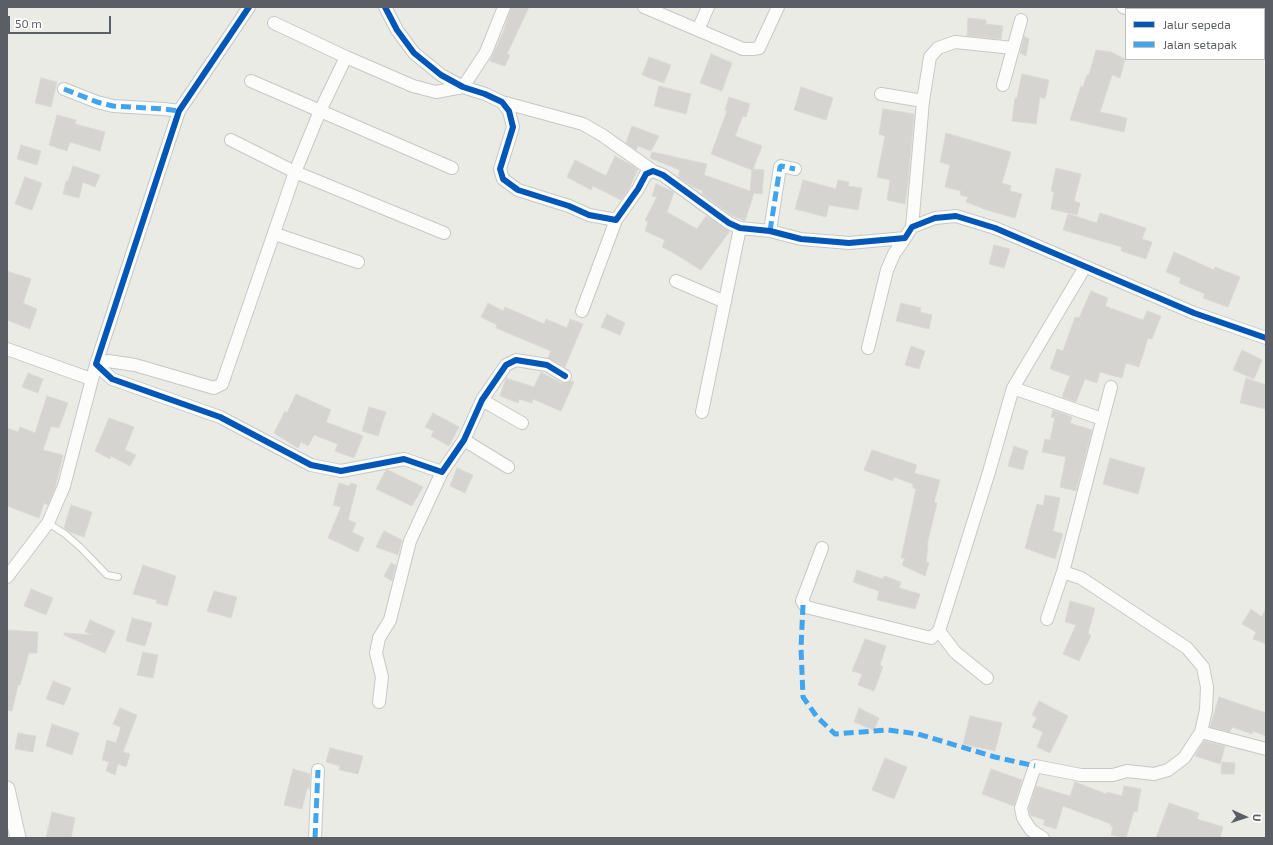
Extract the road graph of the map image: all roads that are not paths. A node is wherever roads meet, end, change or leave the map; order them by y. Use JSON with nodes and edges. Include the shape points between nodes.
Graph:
{"nodes":[{"id":1,"x":249,"y":7,"type":"edge"},
{"id":2,"x":385,"y":7,"type":"edge"},
{"id":3,"x":504,"y":7,"type":"edge"},
{"id":4,"x":708,"y":7,"type":"edge"},
{"id":5,"x":778,"y":7,"type":"edge"},
{"id":6,"x":1123,"y":7,"type":"edge"},
{"id":7,"x":647,"y":8,"type":"edge"},
{"id":8,"x":1130,"y":8,"type":"edge"},
{"id":9,"x":1021,"y":20,"type":"dead end"},
{"id":10,"x":274,"y":23,"type":"dead end"},
{"id":11,"x":698,"y":30,"type":"junction"},
{"id":12,"x":1013,"y":48,"type":"junction"},
{"id":13,"x":346,"y":57,"type":"junction"},
{"id":14,"x":251,"y":81,"type":"dead end"},
{"id":15,"x":1003,"y":85,"type":"dead end"},
{"id":16,"x":463,"y":87,"type":"junction"},
{"id":17,"x":64,"y":89,"type":"dead end"},
{"id":18,"x":881,"y":94,"type":"dead end"},
{"id":19,"x":923,"y":101,"type":"junction"},
{"id":20,"x":502,"y":102,"type":"junction"},
{"id":21,"x":320,"y":111,"type":"junction"},
{"id":22,"x":179,"y":112,"type":"junction"},
{"id":23,"x":231,"y":140,"type":"dead end"},
{"id":24,"x":452,"y":168,"type":"dead end"},
{"id":25,"x":795,"y":169,"type":"dead end"},
{"id":26,"x":653,"y":171,"type":"junction"},
{"id":27,"x":295,"y":172,"type":"junction"},
{"id":28,"x":616,"y":220,"type":"junction"},
{"id":29,"x":912,"y":227,"type":"junction"},
{"id":30,"x":740,"y":228,"type":"junction"},
{"id":31,"x":770,"y":231,"type":"junction"},
{"id":32,"x":444,"y":233,"type":"dead end"},
{"id":33,"x":274,"y":234,"type":"junction"},
{"id":34,"x":905,"y":238,"type":"junction"},
{"id":35,"x":358,"y":262,"type":"dead end"},
{"id":36,"x":1085,"y":267,"type":"junction"},
{"id":37,"x":676,"y":281,"type":"dead end"},
{"id":38,"x":725,"y":302,"type":"junction"},
{"id":39,"x":582,"y":311,"type":"dead end"},
{"id":40,"x":1266,"y":338,"type":"edge"},
{"id":41,"x":7,"y":348,"type":"edge"},
{"id":42,"x":868,"y":348,"type":"dead end"},
{"id":43,"x":96,"y":364,"type":"junction"},
{"id":44,"x":565,"y":376,"type":"dead end"},
{"id":45,"x":91,"y":380,"type":"junction"},
{"id":46,"x":1111,"y":387,"type":"dead end"},
{"id":47,"x":1012,"y":388,"type":"junction"},
{"id":48,"x":482,"y":400,"type":"junction"},
{"id":49,"x":702,"y":412,"type":"dead end"},
{"id":50,"x":1102,"y":419,"type":"junction"},
{"id":51,"x":522,"y":423,"type":"dead end"},
{"id":52,"x":464,"y":440,"type":"junction"},
{"id":53,"x":508,"y":467,"type":"dead end"},
{"id":54,"x":442,"y":472,"type":"junction"},
{"id":55,"x":48,"y":523,"type":"junction"},
{"id":56,"x":822,"y":548,"type":"dead end"},
{"id":57,"x":1063,"y":572,"type":"junction"},
{"id":58,"x":7,"y":577,"type":"edge"},
{"id":59,"x":118,"y":578,"type":"dead end"},
{"id":60,"x":1048,"y":619,"type":"dead end"},
{"id":61,"x":939,"y":631,"type":"junction"},
{"id":62,"x":987,"y":678,"type":"dead end"},
{"id":63,"x":379,"y":702,"type":"dead end"},
{"id":64,"x":1201,"y":732,"type":"junction"},
{"id":65,"x":1266,"y":749,"type":"edge"},
{"id":66,"x":318,"y":770,"type":"dead end"},
{"id":67,"x":7,"y":789,"type":"edge"},
{"id":68,"x":18,"y":838,"type":"edge"},
{"id":69,"x":314,"y":838,"type":"edge"},
{"id":70,"x":1043,"y":838,"type":"edge"}],
"edges":[{"from":1,"to":22,"type":"street"},
{"from":2,"to":16,"type":"street","via":[[397,30],[414,53],[441,75]]},
{"from":3,"to":16,"type":"street","via":[[486,52]]},
{"from":4,"to":11,"type":"street"},
{"from":5,"to":11,"type":"street","via":[[759,48],[743,49]]},
{"from":6,"to":8,"type":"street"},
{"from":7,"to":11,"type":"street"},
{"from":9,"to":12,"type":"street"},
{"from":10,"to":13,"type":"street"},
{"from":12,"to":15,"type":"street"},
{"from":12,"to":19,"type":"street","via":[[955,42],[938,48],[930,57]]},
{"from":13,"to":16,"type":"street","via":[[413,86],[436,92]]},
{"from":13,"to":21,"type":"street"},
{"from":14,"to":21,"type":"street"},
{"from":16,"to":20,"type":"street"},
{"from":17,"to":22,"type":"street","via":[[113,106]]},
{"from":18,"to":19,"type":"street"},
{"from":19,"to":29,"type":"street"},
{"from":20,"to":26,"type":"street","via":[[583,124]]},
{"from":20,"to":28,"type":"street","via":[[509,111],[514,127],[500,169],[503,179],[518,190],[589,215]]},
{"from":21,"to":24,"type":"street"},
{"from":21,"to":27,"type":"street"},
{"from":22,"to":43,"type":"street"},
{"from":23,"to":27,"type":"street"},
{"from":25,"to":31,"type":"street","via":[[780,166]]},
{"from":26,"to":28,"type":"street","via":[[646,174]]},
{"from":26,"to":30,"type":"street","via":[[663,175],[729,223]]},
{"from":27,"to":32,"type":"street"},
{"from":27,"to":33,"type":"street"},
{"from":28,"to":39,"type":"street"},
{"from":29,"to":34,"type":"street"},
{"from":29,"to":36,"type":"street","via":[[935,218],[956,216],[1049,249]]},
{"from":30,"to":31,"type":"street"},
{"from":30,"to":38,"type":"street"},
{"from":31,"to":34,"type":"street","via":[[801,238],[849,243]]},
{"from":33,"to":35,"type":"street"},
{"from":33,"to":43,"type":"street","via":[[222,384],[214,388],[135,365],[108,361]]},
{"from":34,"to":42,"type":"street","via":[[894,254],[888,270]]},
{"from":36,"to":40,"type":"street","via":[[1194,313]]},
{"from":36,"to":47,"type":"street"},
{"from":37,"to":38,"type":"street"},
{"from":38,"to":49,"type":"street"},
{"from":41,"to":45,"type":"street"},
{"from":43,"to":45,"type":"street"},
{"from":43,"to":54,"type":"street","via":[[112,379],[220,417],[311,465],[341,471],[404,459]]},
{"from":44,"to":48,"type":"street","via":[[547,365],[516,360],[506,365]]},
{"from":45,"to":55,"type":"street","via":[[64,486]]},
{"from":46,"to":50,"type":"street"},
{"from":47,"to":50,"type":"street"},
{"from":47,"to":61,"type":"street","via":[[989,472]]},
{"from":48,"to":51,"type":"street"},
{"from":48,"to":52,"type":"street"},
{"from":50,"to":57,"type":"street"},
{"from":52,"to":53,"type":"street"},
{"from":52,"to":54,"type":"street"},
{"from":54,"to":63,"type":"street","via":[[410,541],[390,620],[379,638],[376,653],[382,677]]},
{"from":55,"to":58,"type":"street"},
{"from":55,"to":59,"type":"lane","via":[[70,539],[107,575]]},
{"from":56,"to":61,"type":"street","via":[[802,601],[806,607],[931,638]]},
{"from":57,"to":60,"type":"street"},
{"from":57,"to":64,"type":"street","via":[[1081,578],[1187,648],[1203,667],[1208,687]]},
{"from":61,"to":62,"type":"street","via":[[955,652]]},
{"from":64,"to":65,"type":"street"},
{"from":64,"to":70,"type":"street","via":[[1184,758],[1168,770],[1154,774],[1127,771],[1112,775],[1081,775],[1035,766],[1021,808],[1023,818],[1031,830]]},
{"from":66,"to":69,"type":"street"},
{"from":67,"to":68,"type":"street"}]}
